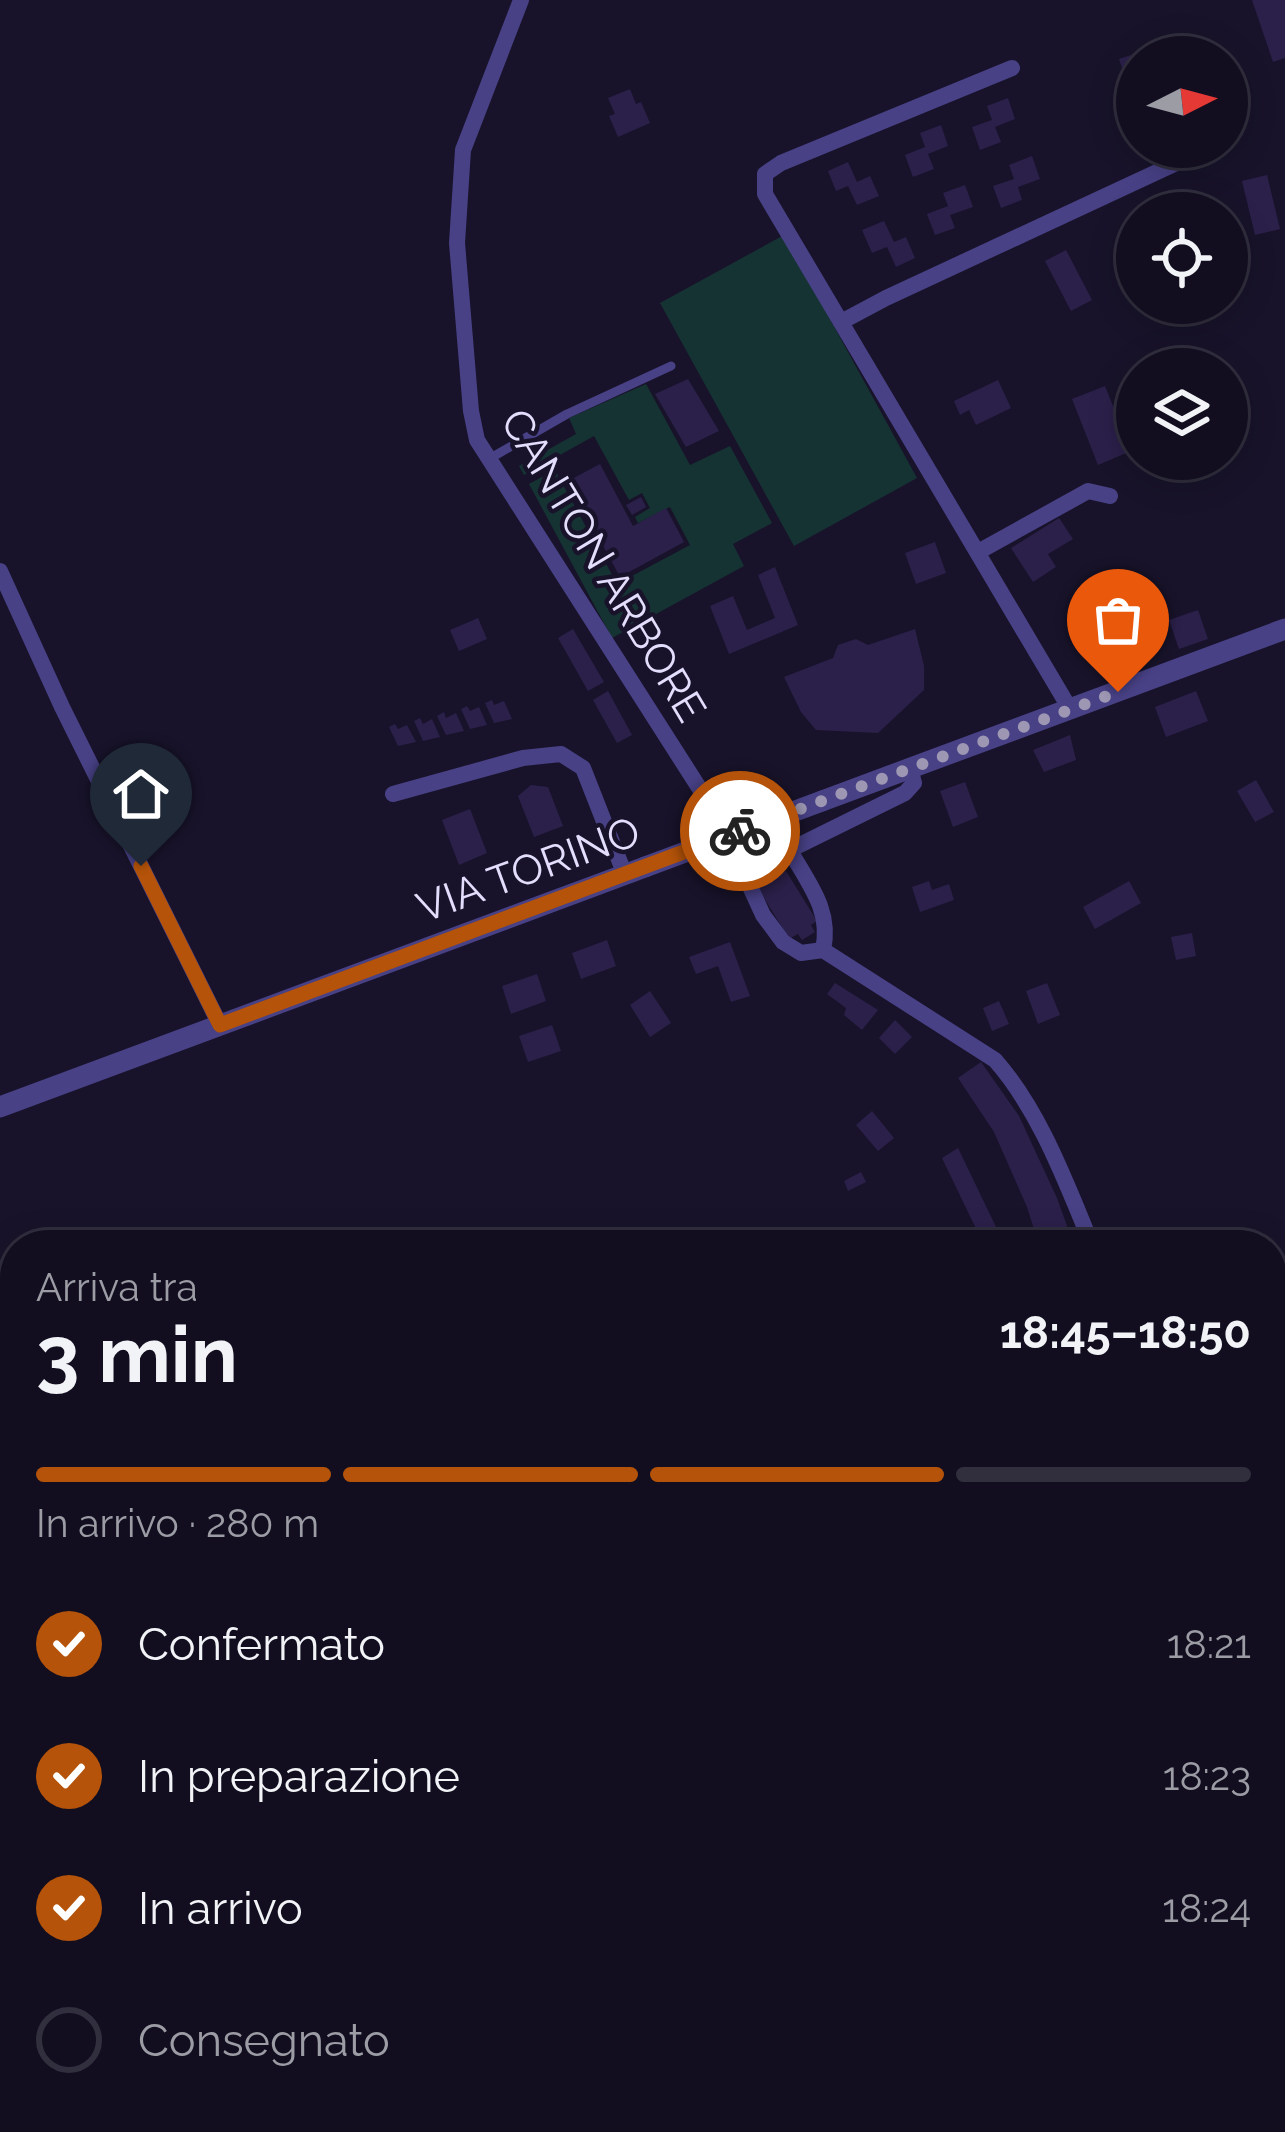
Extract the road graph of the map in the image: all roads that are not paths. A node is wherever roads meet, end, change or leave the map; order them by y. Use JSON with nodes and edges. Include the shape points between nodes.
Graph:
{"nodes":[{"id":1,"x":521,"y":0,"type":"edge"},
{"id":2,"x":1012,"y":68,"type":"dead end"},
{"id":3,"x":1166,"y":168,"type":"edge"},
{"id":4,"x":841,"y":322,"type":"junction"},
{"id":5,"x":671,"y":366,"type":"dead end"},
{"id":6,"x":489,"y":460,"type":"junction"},
{"id":7,"x":1109,"y":496,"type":"dead end"},
{"id":8,"x":978,"y":552,"type":"junction"},
{"id":9,"x":0,"y":571,"type":"edge"},
{"id":10,"x":1285,"y":629,"type":"edge"},
{"id":11,"x":1070,"y":709,"type":"junction"},
{"id":12,"x":910,"y":768,"type":"junction"},
{"id":13,"x":393,"y":794,"type":"dead end"},
{"id":14,"x":789,"y":849,"type":"junction"},
{"id":15,"x":635,"y":871,"type":"junction"},
{"id":16,"x":745,"y":872,"type":"junction"},
{"id":17,"x":823,"y":950,"type":"junction"},
{"id":18,"x":220,"y":1025,"type":"junction"},
{"id":19,"x":1,"y":1105,"type":"edge"},
{"id":20,"x":1086,"y":1230,"type":"edge"}],
"edges":[{"from":1,"to":6,"type":"street","name":"CANTON ARBORE","via":[[463,150],[457,243],[471,411]]},
{"from":2,"to":4,"type":"street","via":[[765,174],[765,194]]},
{"from":3,"to":4,"type":"street"},
{"from":4,"to":8,"type":"street"},
{"from":5,"to":6,"type":"lane"},
{"from":6,"to":16,"type":"street","name":"CANTON ARBORE"},
{"from":7,"to":8,"type":"street","via":[[1088,491]]},
{"from":8,"to":11,"type":"street"},
{"from":9,"to":18,"type":"street"},
{"from":10,"to":11,"type":"street","name":"VIA TORINO"},
{"from":11,"to":12,"type":"street","name":"VIA TORINO"},
{"from":12,"to":14,"type":"street","via":[[914,783],[905,793]]},
{"from":12,"to":15,"type":"street","name":"VIA TORINO","bridge":true},
{"from":13,"to":15,"type":"street","via":[[561,754],[583,768]]},
{"from":14,"to":16,"type":"street"},
{"from":14,"to":17,"type":"street","via":[[824,910]]},
{"from":15,"to":18,"type":"street","name":"VIA TORINO"},
{"from":16,"to":17,"type":"street","name":"CANTON ARBORE","via":[[783,942],[800,953]]},
{"from":17,"to":20,"type":"street","via":[[995,1060]]},
{"from":18,"to":19,"type":"street","name":"VIA TORINO"}]}
